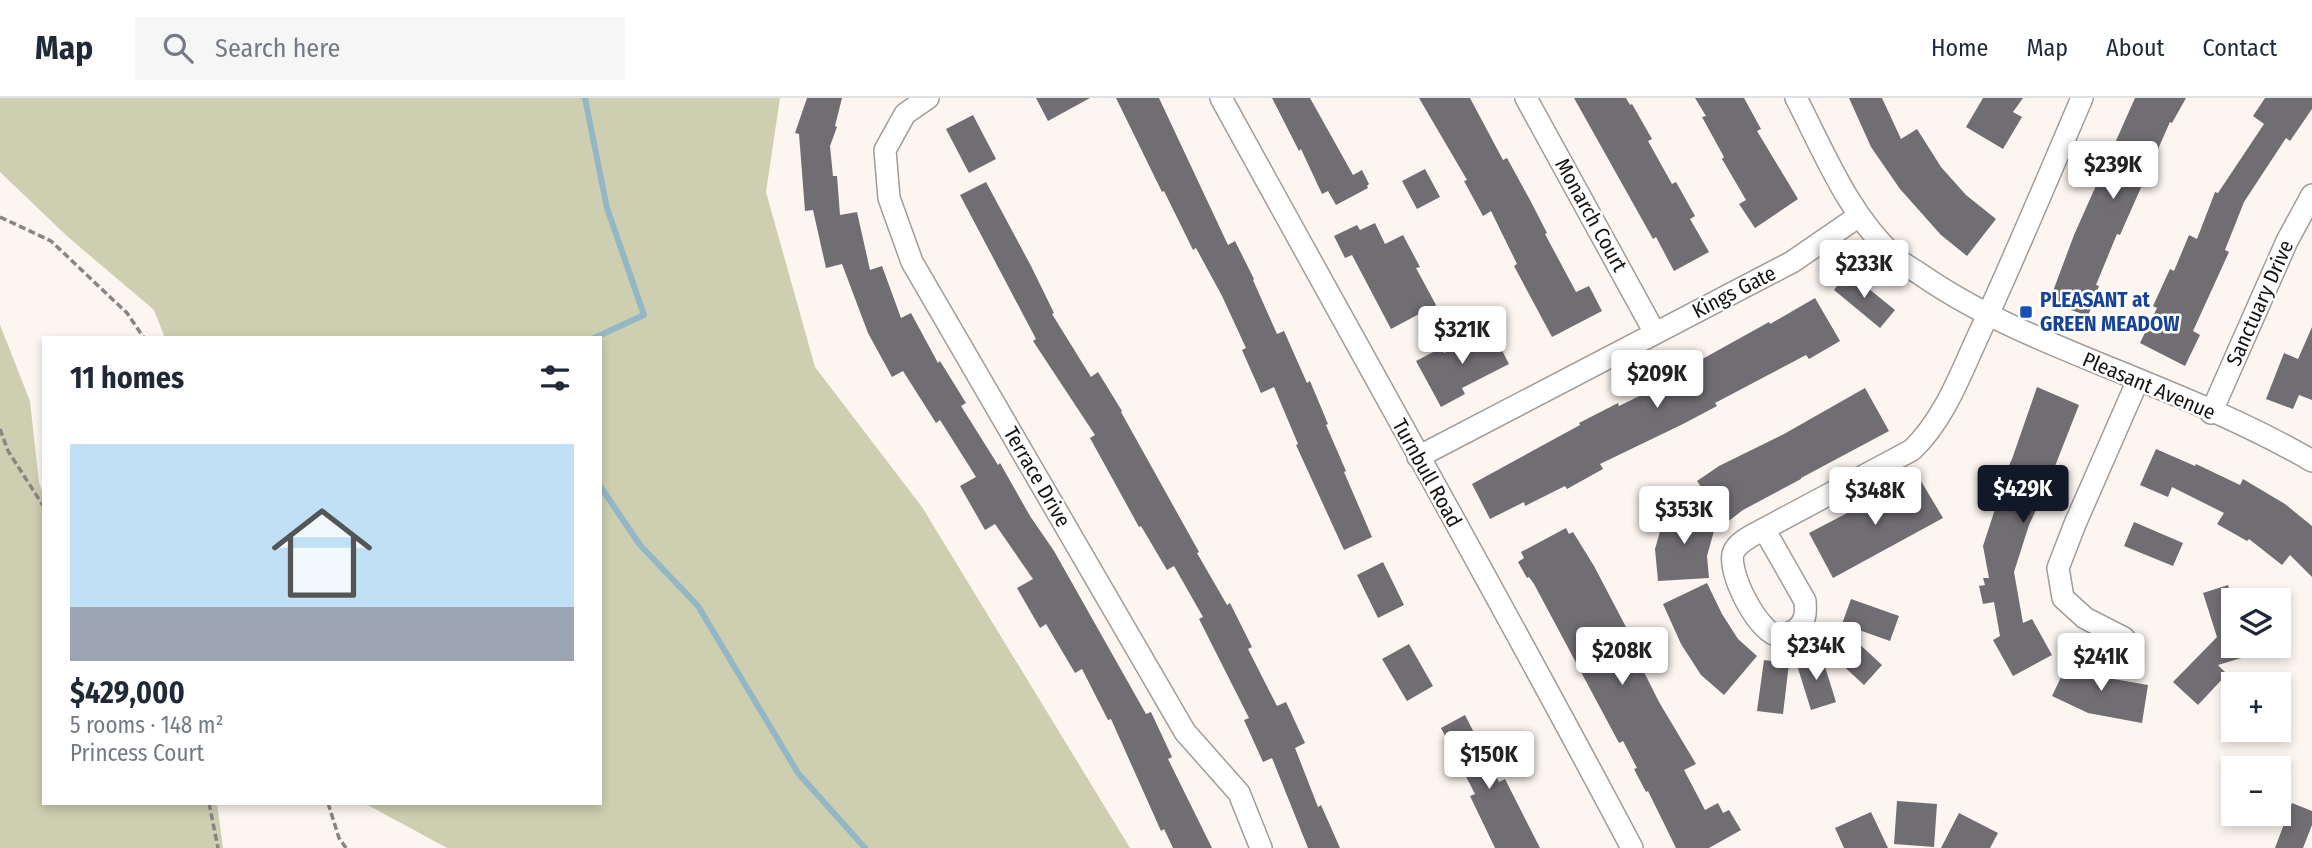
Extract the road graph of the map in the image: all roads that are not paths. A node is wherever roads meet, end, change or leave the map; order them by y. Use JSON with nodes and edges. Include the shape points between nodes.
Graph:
{"nodes":[{"id":1,"x":928,"y":98,"type":"edge"},
{"id":2,"x":1221,"y":98,"type":"edge"},
{"id":3,"x":1527,"y":98,"type":"edge"},
{"id":4,"x":1796,"y":98,"type":"edge"},
{"id":5,"x":2082,"y":98,"type":"edge"},
{"id":6,"x":2312,"y":195,"type":"edge"},
{"id":7,"x":1860,"y":216,"type":"junction"},
{"id":8,"x":1988,"y":316,"type":"junction"},
{"id":9,"x":1656,"y":332,"type":"junction"},
{"id":10,"x":2138,"y":380,"type":"junction"},
{"id":11,"x":2211,"y":412,"type":"junction"},
{"id":12,"x":1418,"y":457,"type":"junction"},
{"id":13,"x":2312,"y":461,"type":"edge"},
{"id":14,"x":1764,"y":528,"type":"junction"},
{"id":15,"x":2124,"y":638,"type":"dead end"},
{"id":16,"x":1261,"y":848,"type":"edge"},
{"id":17,"x":1632,"y":848,"type":"edge"}],
"edges":[{"from":1,"to":16,"type":"street","name":"Terrace Drive","via":[[905,114],[885,150],[889,198],[912,262],[1185,732],[1239,793]]},
{"from":2,"to":12,"type":"street","name":"Turnbull Road"},
{"from":3,"to":9,"type":"street","name":"Monarch Court"},
{"from":4,"to":7,"type":"street","name":"Pleasant Avenue"},
{"from":5,"to":8,"type":"street"},
{"from":6,"to":11,"type":"street","name":"Sanctuary Drive"},
{"from":7,"to":8,"type":"street","name":"Pleasant Avenue","via":[[1894,256]]},
{"from":7,"to":9,"type":"street","name":"Kings Gate","via":[[1792,262]]},
{"from":8,"to":10,"type":"street","name":"Pleasant Avenue"},
{"from":8,"to":14,"type":"street","via":[[1943,411],[1912,450]]},
{"from":9,"to":12,"type":"street","name":"Kings Gate"},
{"from":10,"to":11,"type":"street","name":"Pleasant Avenue"},
{"from":10,"to":15,"type":"street","via":[[2058,568],[2063,598],[2085,618]]},
{"from":11,"to":13,"type":"street","name":"Pleasant Avenue"},
{"from":12,"to":17,"type":"street","name":"Turnbull Road"},
{"from":14,"to":14,"type":"street","via":[[1739,544],[1732,555],[1732,568],[1760,623],[1780,636],[1802,625],[1805,601]]}]}
